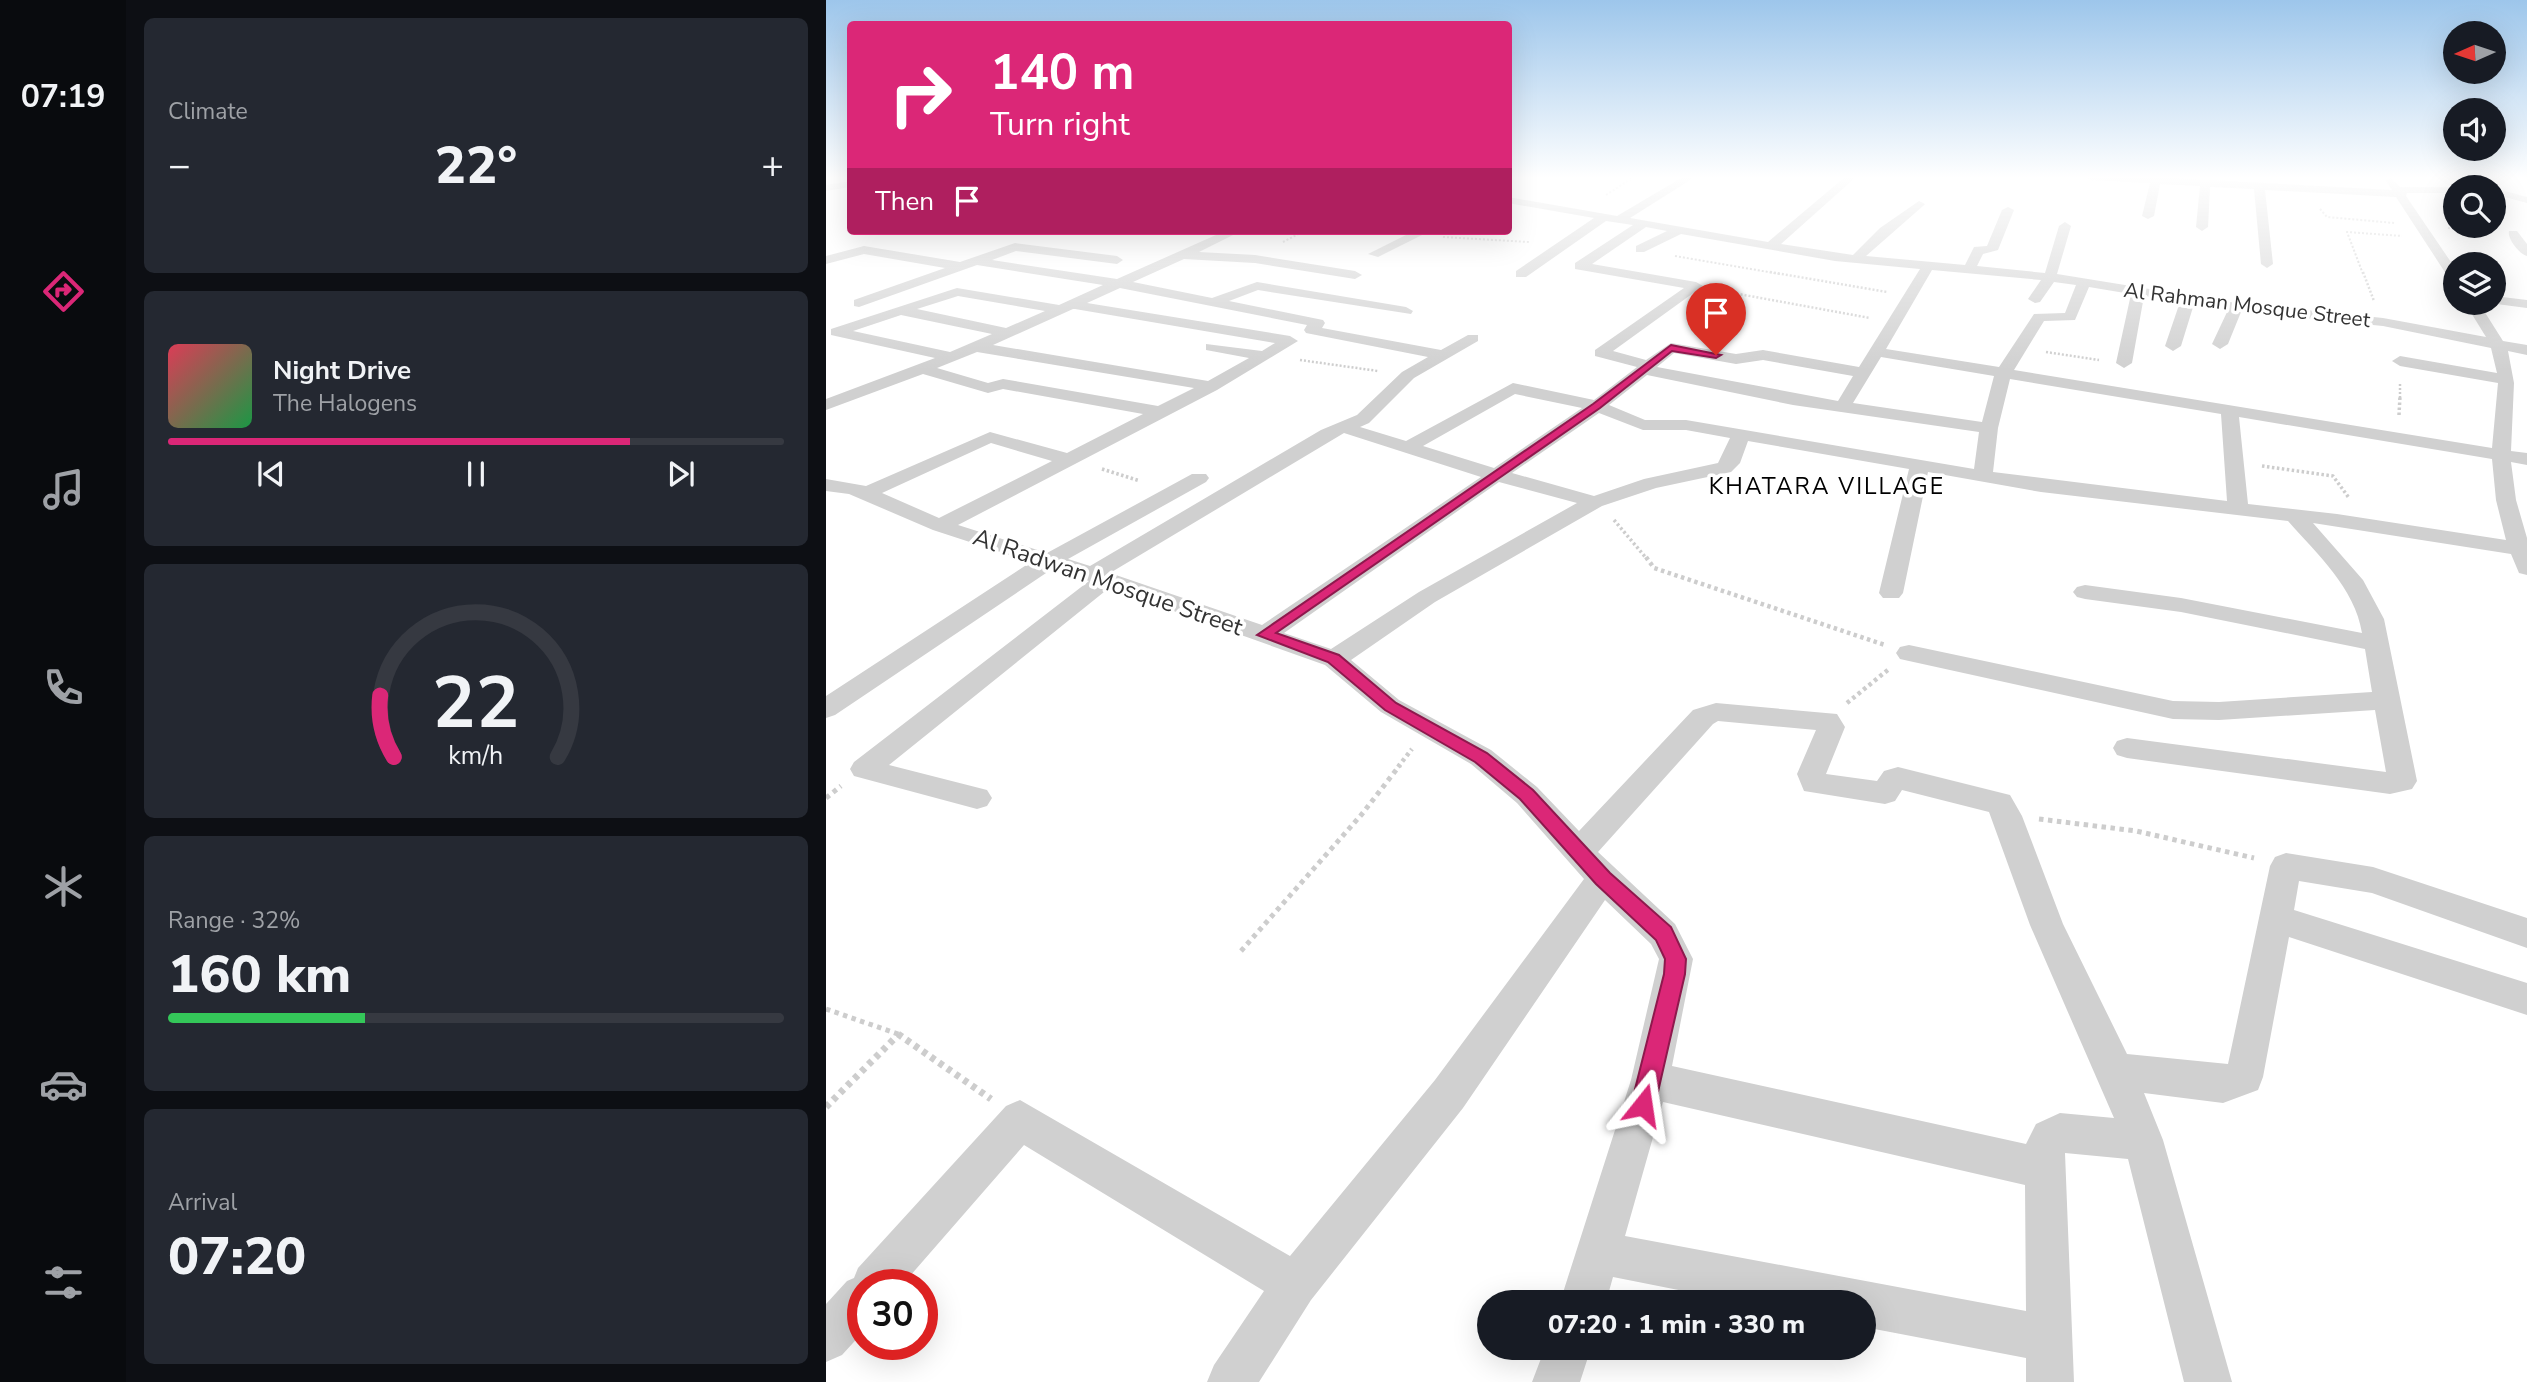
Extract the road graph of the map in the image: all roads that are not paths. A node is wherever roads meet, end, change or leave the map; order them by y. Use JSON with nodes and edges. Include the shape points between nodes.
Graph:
{"nodes":[{"id":1,"x":1213,"y":241,"type":"edge"},
{"id":2,"x":1401,"y":241,"type":"edge"},
{"id":3,"x":1569,"y":241,"type":"edge"},
{"id":4,"x":1617,"y":241,"type":"edge"},
{"id":5,"x":1655,"y":241,"type":"edge"},
{"id":6,"x":1753,"y":241,"type":"edge"},
{"id":7,"x":1776,"y":241,"type":"edge"},
{"id":8,"x":1874,"y":241,"type":"edge"},
{"id":9,"x":1995,"y":241,"type":"edge"},
{"id":10,"x":2060,"y":241,"type":"edge"},
{"id":11,"x":2265,"y":241,"type":"edge"},
{"id":12,"x":2432,"y":241,"type":"edge"},
{"id":13,"x":1772,"y":245,"type":"junction"},
{"id":14,"x":1640,"y":249,"type":"road end"},
{"id":15,"x":1374,"y":254,"type":"dead end"},
{"id":16,"x":1185,"y":255,"type":"junction"},
{"id":17,"x":1856,"y":259,"type":"junction"},
{"id":18,"x":2443,"y":259,"type":"edge"},
{"id":19,"x":826,"y":260,"type":"edge"},
{"id":20,"x":1116,"y":260,"type":"dead end"},
{"id":21,"x":976,"y":261,"type":"junction"},
{"id":22,"x":1929,"y":264,"type":"junction"},
{"id":23,"x":2267,"y":264,"type":"dead end"},
{"id":24,"x":960,"y":267,"type":"junction"},
{"id":25,"x":1970,"y":268,"type":"junction"},
{"id":26,"x":1521,"y":274,"type":"dead end"},
{"id":27,"x":1355,"y":275,"type":"dead end"},
{"id":28,"x":2050,"y":277,"type":"junction"},
{"id":29,"x":2084,"y":283,"type":"junction"},
{"id":30,"x":1122,"y":284,"type":"junction"},
{"id":31,"x":2138,"y":293,"type":"junction"},
{"id":32,"x":2035,"y":299,"type":"dead end"},
{"id":33,"x":2188,"y":300,"type":"junction"},
{"id":34,"x":2506,"y":301,"type":"edge"},
{"id":35,"x":859,"y":303,"type":"dead end"},
{"id":36,"x":1211,"y":303,"type":"junction"},
{"id":37,"x":2527,"y":304,"type":"edge"},
{"id":38,"x":1069,"y":307,"type":"junction"},
{"id":39,"x":2236,"y":307,"type":"junction"},
{"id":40,"x":900,"y":310,"type":"junction"},
{"id":41,"x":1406,"y":311,"type":"dead end"},
{"id":42,"x":2479,"y":315,"type":"edge"},
{"id":43,"x":1311,"y":330,"type":"junction"},
{"id":44,"x":831,"y":334,"type":"edge"},
{"id":45,"x":1008,"y":334,"type":"junction"},
{"id":46,"x":1473,"y":338,"type":"dead end"},
{"id":47,"x":1290,"y":341,"type":"junction"},
{"id":48,"x":2220,"y":344,"type":"dead end"},
{"id":49,"x":2498,"y":345,"type":"junction"},
{"id":50,"x":2173,"y":346,"type":"dead end"},
{"id":51,"x":976,"y":347,"type":"junction"},
{"id":52,"x":1211,"y":347,"type":"dead end"},
{"id":53,"x":2527,"y":349,"type":"edge"},
{"id":54,"x":1877,"y":352,"type":"junction"},
{"id":55,"x":1443,"y":355,"type":"junction"},
{"id":56,"x":952,"y":356,"type":"junction"},
{"id":57,"x":1265,"y":356,"type":"junction"},
{"id":58,"x":2124,"y":363,"type":"road end"},
{"id":59,"x":1647,"y":367,"type":"junction"},
{"id":60,"x":922,"y":369,"type":"junction"},
{"id":61,"x":2402,"y":369,"type":"road end"},
{"id":62,"x":1865,"y":373,"type":"junction"},
{"id":63,"x":2003,"y":374,"type":"junction"},
{"id":64,"x":2505,"y":385,"type":"junction"},
{"id":65,"x":1211,"y":386,"type":"junction"},
{"id":66,"x":2527,"y":394,"type":"edge"},
{"id":67,"x":826,"y":405,"type":"edge"},
{"id":68,"x":1597,"y":406,"type":"junction"},
{"id":69,"x":1842,"y":408,"type":"junction"},
{"id":70,"x":1161,"y":412,"type":"junction"},
{"id":71,"x":2230,"y":412,"type":"junction"},
{"id":72,"x":1342,"y":427,"type":"junction"},
{"id":73,"x":1989,"y":428,"type":"junction"},
{"id":74,"x":1741,"y":435,"type":"junction"},
{"id":75,"x":2398,"y":440,"type":"joint"},
{"id":76,"x":1409,"y":447,"type":"junction"},
{"id":77,"x":2501,"y":457,"type":"junction"},
{"id":78,"x":1067,"y":459,"type":"junction"},
{"id":79,"x":2527,"y":459,"type":"edge"},
{"id":80,"x":1920,"y":464,"type":"junction"},
{"id":81,"x":1496,"y":475,"type":"junction"},
{"id":82,"x":1983,"y":476,"type":"junction"},
{"id":83,"x":1199,"y":478,"type":"dead end"},
{"id":84,"x":826,"y":485,"type":"edge"},
{"id":85,"x":867,"y":493,"type":"junction"},
{"id":86,"x":1595,"y":502,"type":"junction"},
{"id":87,"x":2238,"y":509,"type":"junction"},
{"id":88,"x":2295,"y":516,"type":"junction"},
{"id":89,"x":940,"y":526,"type":"junction"},
{"id":90,"x":2522,"y":546,"type":"edge"},
{"id":91,"x":1049,"y":561,"type":"junction"},
{"id":92,"x":1099,"y":577,"type":"junction"},
{"id":93,"x":2085,"y":592,"type":"dead end"},
{"id":94,"x":1891,"y":593,"type":"dead end"},
{"id":95,"x":1264,"y":635,"type":"junction"},
{"id":96,"x":2378,"y":644,"type":"junction"},
{"id":97,"x":1909,"y":653,"type":"road end"},
{"id":98,"x":1334,"y":659,"type":"junction"},
{"id":99,"x":2387,"y":700,"type":"junction"},
{"id":100,"x":826,"y":709,"type":"edge"},
{"id":101,"x":2127,"y":748,"type":"dead end"},
{"id":102,"x":977,"y":799,"type":"dead end"},
{"id":103,"x":1591,"y":865,"type":"junction"},
{"id":104,"x":2274,"y":918,"type":"junction"},
{"id":105,"x":2527,"y":933,"type":"edge"},
{"id":106,"x":2527,"y":999,"type":"edge"},
{"id":107,"x":2116,"y":1071,"type":"junction"},
{"id":108,"x":1650,"y":1080,"type":"junction"},
{"id":109,"x":1020,"y":1120,"type":"joint"},
{"id":110,"x":2143,"y":1140,"type":"junction"},
{"id":111,"x":2044,"y":1169,"type":"junction"},
{"id":112,"x":1600,"y":1253,"type":"junction"},
{"id":113,"x":887,"y":1269,"type":"edge"},
{"id":114,"x":1295,"y":1284,"type":"junction"},
{"id":115,"x":1587,"y":1290,"type":"edge"},
{"id":116,"x":1793,"y":1290,"type":"edge"},
{"id":117,"x":1876,"y":1308,"type":"edge"},
{"id":118,"x":847,"y":1315,"type":"edge"},
{"id":119,"x":826,"y":1339,"type":"edge"},
{"id":120,"x":1564,"y":1360,"type":"edge"},
{"id":121,"x":2049,"y":1361,"type":"edge"},
{"id":122,"x":1231,"y":1382,"type":"edge"},
{"id":123,"x":1556,"y":1382,"type":"edge"},
{"id":124,"x":2208,"y":1382,"type":"edge"}],
"edges":[{"from":1,"to":16,"type":"street"},
{"from":2,"to":15,"type":"street"},
{"from":3,"to":26,"type":"street"},
{"from":4,"to":59,"type":"street","via":[[1580,266],[1696,286],[1601,353]]},
{"from":5,"to":14,"type":"street"},
{"from":6,"to":13,"type":"street","name":"Al Rahman Mosque Street"},
{"from":7,"to":13,"type":"street"},
{"from":8,"to":17,"type":"street"},
{"from":9,"to":25,"type":"street","via":[[1992,250],[1977,250]]},
{"from":10,"to":28,"type":"street"},
{"from":11,"to":23,"type":"street"},
{"from":12,"to":18,"type":"street"},
{"from":13,"to":17,"type":"street","name":"Al Rahman Mosque Street"},
{"from":16,"to":27,"type":"street","via":[[1260,260]]},
{"from":16,"to":30,"type":"street"},
{"from":17,"to":22,"type":"street","name":"Al Rahman Mosque Street"},
{"from":19,"to":24,"type":"street","via":[[860,250]]},
{"from":20,"to":21,"type":"street","via":[[1016,246]]},
{"from":21,"to":24,"type":"street"},
{"from":21,"to":30,"type":"street"},
{"from":22,"to":25,"type":"street","name":"Al Rahman Mosque Street"},
{"from":22,"to":54,"type":"street"},
{"from":24,"to":35,"type":"street"},
{"from":25,"to":28,"type":"street","name":"Al Rahman Mosque Street"},
{"from":28,"to":29,"type":"street","name":"Al Rahman Mosque Street"},
{"from":28,"to":32,"type":"street"},
{"from":29,"to":31,"type":"street","name":"Al Rahman Mosque Street"},
{"from":29,"to":63,"type":"street","via":[[2070,317],[2039,317]]},
{"from":30,"to":36,"type":"street"},
{"from":30,"to":38,"type":"street"},
{"from":31,"to":33,"type":"street","name":"Al Rahman Mosque Street"},
{"from":31,"to":58,"type":"street"},
{"from":33,"to":39,"type":"street","name":"Al Rahman Mosque Street"},
{"from":33,"to":50,"type":"street"},
{"from":34,"to":37,"type":"street"},
{"from":36,"to":41,"type":"street","via":[[1257,286]]},
{"from":36,"to":43,"type":"street","via":[[1320,324]]},
{"from":38,"to":40,"type":"street","via":[[957,292]]},
{"from":38,"to":45,"type":"street"},
{"from":38,"to":47,"type":"street"},
{"from":39,"to":48,"type":"street"},
{"from":39,"to":49,"type":"street","name":"Al Rahman Mosque Street","via":[[2383,322]]},
{"from":40,"to":44,"type":"street"},
{"from":40,"to":45,"type":"street"},
{"from":42,"to":49,"type":"street"},
{"from":43,"to":47,"type":"street"},
{"from":43,"to":55,"type":"street"},
{"from":44,"to":56,"type":"street"},
{"from":45,"to":51,"type":"street"},
{"from":46,"to":55,"type":"street"},
{"from":47,"to":57,"type":"street"},
{"from":49,"to":53,"type":"street","name":"Al Rahman Mosque Street"},
{"from":49,"to":64,"type":"street"},
{"from":51,"to":56,"type":"street"},
{"from":51,"to":65,"type":"street"},
{"from":52,"to":57,"type":"street"},
{"from":54,"to":62,"type":"street"},
{"from":54,"to":63,"type":"street"},
{"from":55,"to":72,"type":"street","via":[[1408,375],[1363,419]]},
{"from":56,"to":60,"type":"street"},
{"from":57,"to":65,"type":"street"},
{"from":59,"to":62,"type":"street","via":[[1673,347],[1735,359],[1763,355]]},
{"from":59,"to":68,"type":"street"},
{"from":59,"to":69,"type":"street"},
{"from":60,"to":67,"type":"street"},
{"from":60,"to":70,"type":"street","via":[[988,388],[1003,384]]},
{"from":61,"to":64,"type":"street"},
{"from":62,"to":69,"type":"street"},
{"from":63,"to":71,"type":"street"},
{"from":63,"to":73,"type":"street"},
{"from":64,"to":66,"type":"street"},
{"from":64,"to":77,"type":"street"},
{"from":65,"to":70,"type":"street"},
{"from":68,"to":74,"type":"street","via":[[1643,425],[1686,425]]},
{"from":68,"to":76,"type":"street","via":[[1510,388]]},
{"from":68,"to":81,"type":"street"},
{"from":69,"to":73,"type":"street"},
{"from":70,"to":78,"type":"street"},
{"from":71,"to":75,"type":"street"},
{"from":71,"to":87,"type":"street"},
{"from":72,"to":76,"type":"street"},
{"from":72,"to":92,"type":"street"},
{"from":73,"to":82,"type":"street"},
{"from":74,"to":80,"type":"street"},
{"from":74,"to":86,"type":"street","via":[[1724,468],[1651,483]]},
{"from":75,"to":77,"type":"street"},
{"from":76,"to":81,"type":"street"},
{"from":77,"to":79,"type":"street"},
{"from":77,"to":90,"type":"street","via":[[2507,510]]},
{"from":78,"to":85,"type":"street","via":[[986,438]]},
{"from":78,"to":89,"type":"street"},
{"from":80,"to":82,"type":"street"},
{"from":80,"to":94,"type":"street"},
{"from":81,"to":86,"type":"street"},
{"from":81,"to":95,"type":"street"},
{"from":82,"to":87,"type":"street"},
{"from":83,"to":91,"type":"street"},
{"from":84,"to":85,"type":"street","name":"Al Radwan Mosque Street"},
{"from":85,"to":89,"type":"street","name":"Al Radwan Mosque Street"},
{"from":86,"to":98,"type":"street","via":[[1427,597]]},
{"from":87,"to":88,"type":"street"},
{"from":88,"to":90,"type":"street"},
{"from":88,"to":96,"type":"street","via":[[2355,585]]},
{"from":89,"to":91,"type":"street","name":"Al Radwan Mosque Street"},
{"from":91,"to":92,"type":"street","name":"Al Radwan Mosque Street"},
{"from":91,"to":100,"type":"street"},
{"from":92,"to":95,"type":"street","name":"Al Radwan Mosque Street"},
{"from":92,"to":102,"type":"street","via":[[864,769]]},
{"from":93,"to":96,"type":"street","via":[[2181,605]]},
{"from":95,"to":98,"type":"street","name":"Al Radwan Mosque Street"},
{"from":96,"to":99,"type":"street"},
{"from":97,"to":99,"type":"street","via":[[2173,710]]},
{"from":98,"to":103,"type":"street","name":"Al Radwan Mosque Street","via":[[1390,706],[1505,775]]},
{"from":99,"to":101,"type":"street","via":[[2400,783]]},
{"from":103,"to":107,"type":"street","via":[[1703,717],[1723,712],[1825,721],[1831,727],[1811,774],[1814,783],[1885,793],[1898,778],[2000,803],[2047,925]]},
{"from":103,"to":108,"type":"street","name":"Al Radwan Mosque Street","via":[[1663,933],[1676,959]]},
{"from":103,"to":114,"type":"street","via":[[1449,1094]]},
{"from":104,"to":105,"type":"street","via":[[2286,866],[2373,880]]},
{"from":104,"to":106,"type":"street"},
{"from":104,"to":107,"type":"street","via":[[2244,1077],[2224,1084]]},
{"from":107,"to":110,"type":"street"},
{"from":108,"to":111,"type":"street"},
{"from":108,"to":112,"type":"street","name":"Al Radwan Mosque Street"},
{"from":109,"to":113,"type":"street"},
{"from":109,"to":114,"type":"street"},
{"from":110,"to":111,"type":"street","via":[[2060,1133],[2045,1147]]},
{"from":110,"to":124,"type":"street"},
{"from":111,"to":121,"type":"street"},
{"from":112,"to":115,"type":"street","name":"Al Radwan Mosque Street"},
{"from":112,"to":116,"type":"street"},
{"from":114,"to":122,"type":"street"},
{"from":117,"to":121,"type":"street"},
{"from":118,"to":119,"type":"street"},
{"from":120,"to":123,"type":"street"}]}
